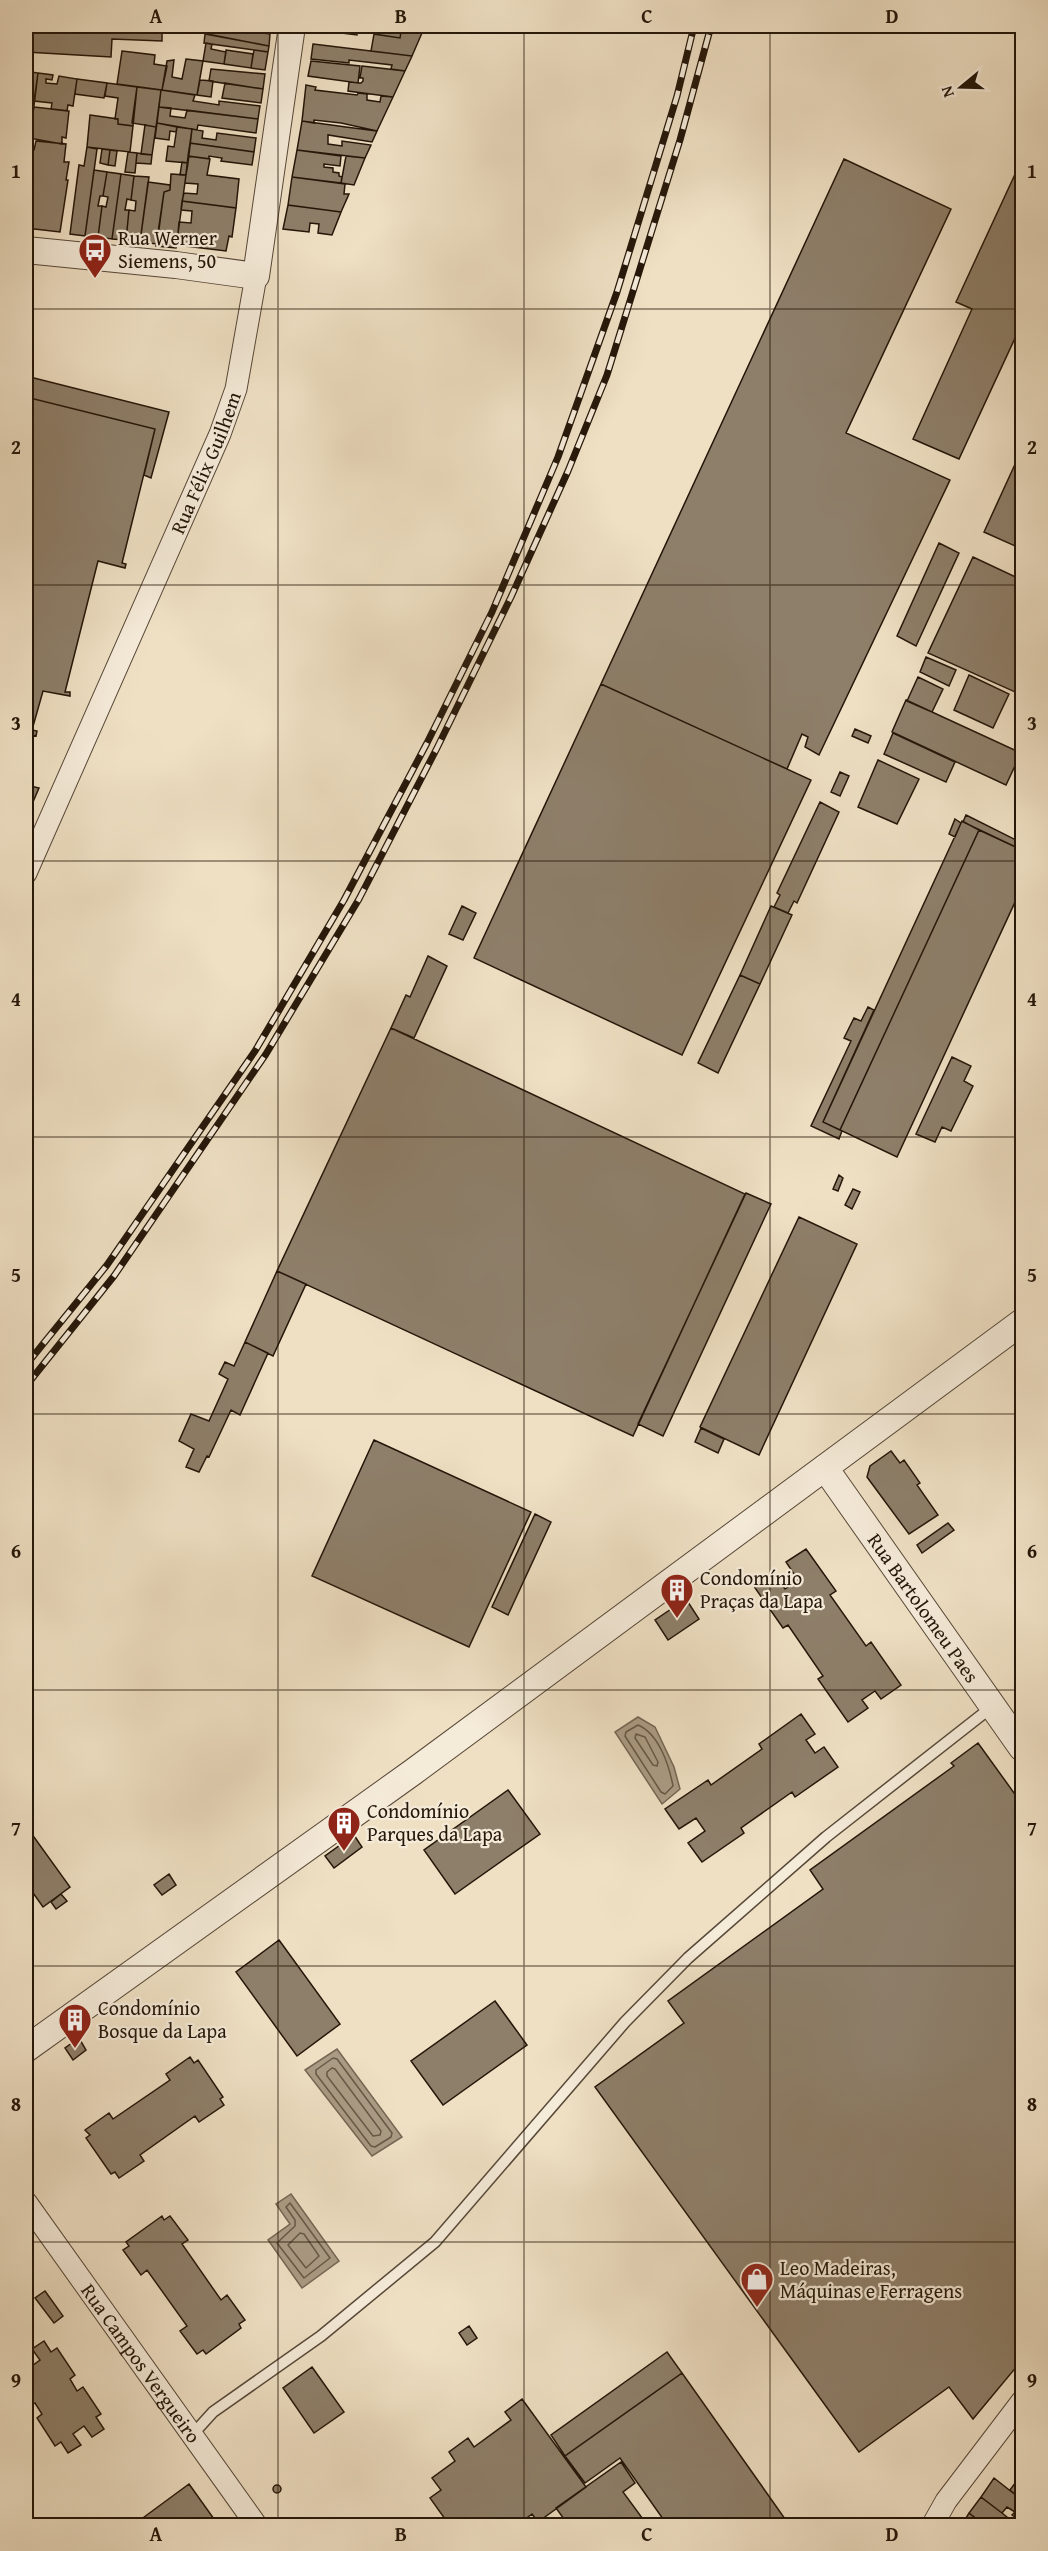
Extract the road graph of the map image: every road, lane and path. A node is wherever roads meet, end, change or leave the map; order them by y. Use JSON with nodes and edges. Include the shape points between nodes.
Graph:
{"nodes":[{"id":1,"x":292,"y":26,"type":"edge"},
{"id":2,"x":26,"y":250,"type":"edge"},
{"id":3,"x":256,"y":276,"type":"junction"},
{"id":4,"x":26,"y":873,"type":"edge"},
{"id":5,"x":1023,"y":1322,"type":"edge"},
{"id":6,"x":825,"y":1468,"type":"junction"},
{"id":7,"x":993,"y":1706,"type":"junction"},
{"id":8,"x":1023,"y":1748,"type":"edge"},
{"id":9,"x":26,"y":2049,"type":"edge"},
{"id":10,"x":26,"y":2202,"type":"edge"},
{"id":11,"x":1023,"y":2401,"type":"edge"},
{"id":12,"x":193,"y":2434,"type":"junction"},
{"id":13,"x":257,"y":2526,"type":"edge"},
{"id":14,"x":932,"y":2526,"type":"edge"}],
"edges":[{"from":1,"to":3,"type":"street","name":"Rua Félix Guilhem"},
{"from":2,"to":3,"type":"street"},
{"from":3,"to":4,"type":"street","name":"Rua Félix Guilhem","via":[[236,389],[220,434]]},
{"from":5,"to":6,"type":"street"},
{"from":6,"to":7,"type":"street","name":"Rua Bartolomeu Paes"},
{"from":6,"to":9,"type":"street"},
{"from":7,"to":8,"type":"street","name":"Rua Bartolomeu Paes"},
{"from":7,"to":12,"type":"lane","via":[[826,1837],[688,1958],[625,2022],[435,2242],[321,2336],[213,2412]]},
{"from":10,"to":12,"type":"street","name":"Rua Campos Vergueiro"},
{"from":11,"to":14,"type":"street","via":[[946,2501]]},
{"from":12,"to":13,"type":"street","name":"Rua Campos Vergueiro"}]}
